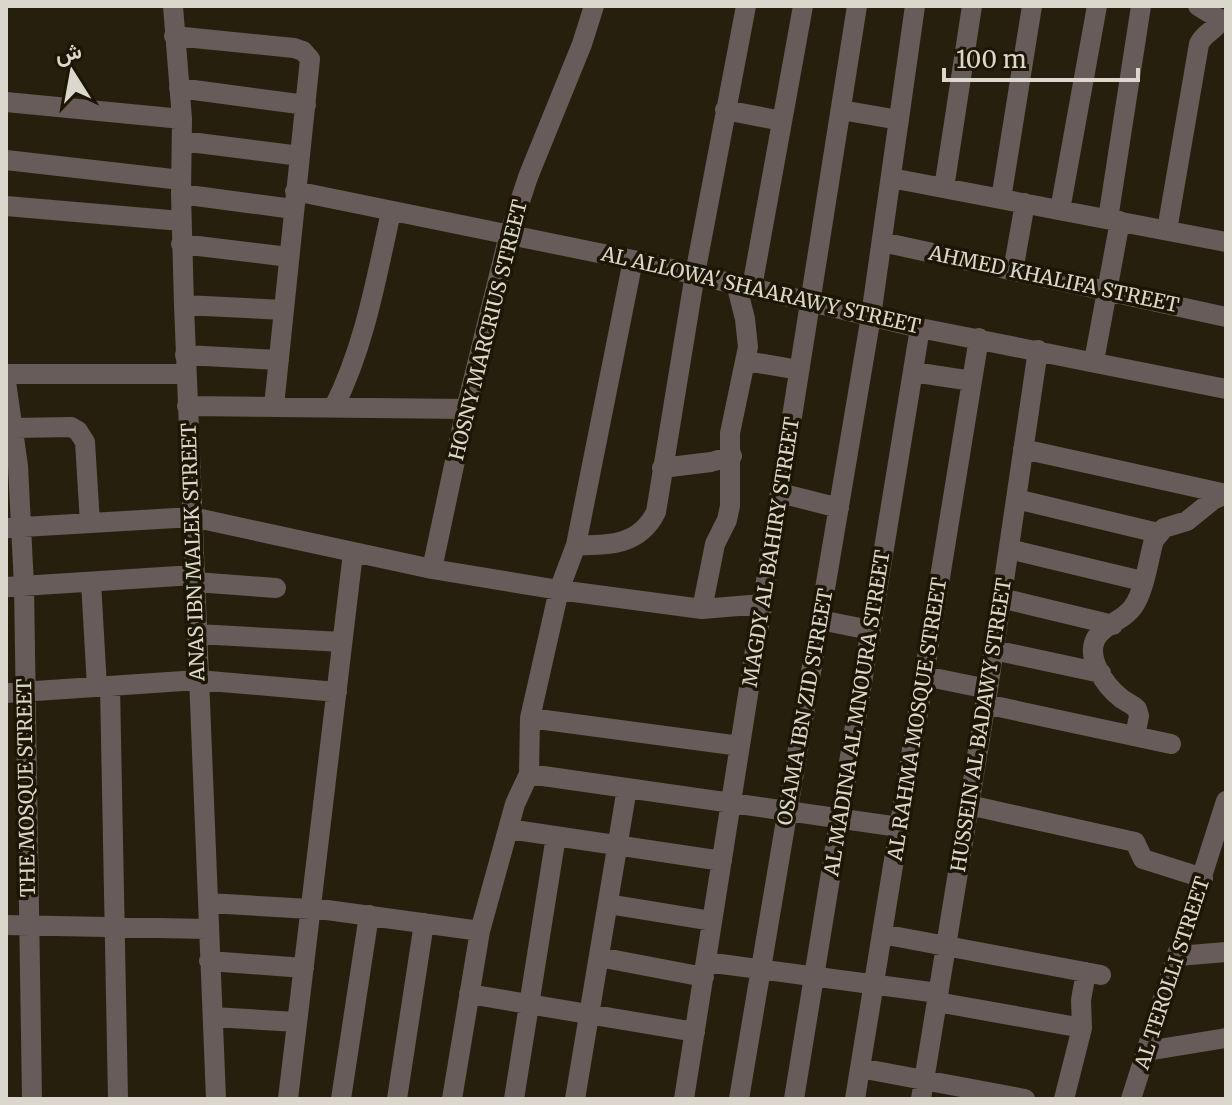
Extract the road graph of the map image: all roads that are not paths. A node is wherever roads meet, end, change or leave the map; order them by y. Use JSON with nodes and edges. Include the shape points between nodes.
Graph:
{"nodes":[{"id":1,"x":173,"y":6,"type":"edge"},
{"id":2,"x":594,"y":6,"type":"edge"},
{"id":3,"x":746,"y":6,"type":"edge"},
{"id":4,"x":803,"y":6,"type":"edge"},
{"id":5,"x":857,"y":6,"type":"edge"},
{"id":6,"x":915,"y":6,"type":"edge"},
{"id":7,"x":972,"y":6,"type":"edge"},
{"id":8,"x":1032,"y":6,"type":"edge"},
{"id":9,"x":1097,"y":6,"type":"edge"},
{"id":10,"x":1141,"y":6,"type":"edge"},
{"id":11,"x":1198,"y":6,"type":"edge"},
{"id":12,"x":1224,"y":21,"type":"edge"},
{"id":13,"x":174,"y":36,"type":"junction"},
{"id":14,"x":179,"y":88,"type":"junction"},
{"id":15,"x":6,"y":102,"type":"edge"},
{"id":16,"x":306,"y":105,"type":"junction"},
{"id":17,"x":725,"y":110,"type":"junction"},
{"id":18,"x":841,"y":110,"type":"junction"},
{"id":19,"x":182,"y":119,"type":"junction"},
{"id":20,"x":899,"y":120,"type":"junction"},
{"id":21,"x":782,"y":121,"type":"junction"},
{"id":22,"x":182,"y":141,"type":"junction"},
{"id":23,"x":300,"y":156,"type":"junction"},
{"id":24,"x":6,"y":160,"type":"edge"},
{"id":25,"x":891,"y":178,"type":"junction"},
{"id":26,"x":181,"y":187,"type":"junction"},
{"id":27,"x":944,"y":188,"type":"junction"},
{"id":28,"x":1001,"y":199,"type":"junction"},
{"id":29,"x":294,"y":200,"type":"junction"},
{"id":30,"x":1025,"y":203,"type":"junction"},
{"id":31,"x":6,"y":206,"type":"edge"},
{"id":32,"x":1060,"y":210,"type":"junction"},
{"id":33,"x":391,"y":212,"type":"junction"},
{"id":34,"x":1114,"y":220,"type":"junction"},
{"id":35,"x":181,"y":221,"type":"junction"},
{"id":36,"x":1167,"y":230,"type":"junction"},
{"id":37,"x":509,"y":235,"type":"junction"},
{"id":38,"x":882,"y":242,"type":"junction"},
{"id":39,"x":1226,"y":242,"type":"edge"},
{"id":40,"x":181,"y":244,"type":"junction"},
{"id":41,"x":289,"y":257,"type":"junction"},
{"id":42,"x":633,"y":260,"type":"junction"},
{"id":43,"x":1013,"y":271,"type":"junction"},
{"id":44,"x":695,"y":274,"type":"junction"},
{"id":45,"x":744,"y":285,"type":"junction"},
{"id":46,"x":1107,"y":291,"type":"junction"},
{"id":47,"x":810,"y":302,"type":"junction"},
{"id":48,"x":184,"y":305,"type":"junction"},
{"id":49,"x":284,"y":310,"type":"junction"},
{"id":50,"x":871,"y":316,"type":"junction"},
{"id":51,"x":1226,"y":317,"type":"edge"},
{"id":52,"x":920,"y":328,"type":"junction"},
{"id":53,"x":979,"y":338,"type":"junction"},
{"id":54,"x":1038,"y":350,"type":"junction"},
{"id":55,"x":279,"y":360,"type":"junction"},
{"id":56,"x":746,"y":361,"type":"junction"},
{"id":57,"x":1094,"y":361,"type":"junction"},
{"id":58,"x":186,"y":364,"type":"junction"},
{"id":59,"x":799,"y":370,"type":"junction"},
{"id":60,"x":913,"y":372,"type":"junction"},
{"id":61,"x":6,"y":374,"type":"edge"},
{"id":62,"x":972,"y":381,"type":"junction"},
{"id":63,"x":6,"y":382,"type":"edge"},
{"id":64,"x":1226,"y":389,"type":"edge"},
{"id":65,"x":187,"y":406,"type":"junction"},
{"id":66,"x":274,"y":406,"type":"junction"},
{"id":67,"x":334,"y":407,"type":"junction"},
{"id":68,"x":466,"y":409,"type":"junction"},
{"id":69,"x":11,"y":416,"type":"edge"},
{"id":70,"x":1023,"y":449,"type":"junction"},
{"id":71,"x":732,"y":456,"type":"junction"},
{"id":72,"x":12,"y":467,"type":"edge"},
{"id":73,"x":662,"y":468,"type":"junction"},
{"id":74,"x":780,"y":493,"type":"junction"},
{"id":75,"x":1016,"y":499,"type":"junction"},
{"id":76,"x":839,"y":508,"type":"junction"},
{"id":77,"x":192,"y":517,"type":"junction"},
{"id":78,"x":90,"y":523,"type":"junction"},
{"id":79,"x":14,"y":528,"type":"edge"},
{"id":80,"x":1158,"y":533,"type":"junction"},
{"id":81,"x":576,"y":545,"type":"junction"},
{"id":82,"x":1009,"y":549,"type":"junction"},
{"id":83,"x":353,"y":553,"type":"junction"},
{"id":84,"x":432,"y":569,"type":"junction"},
{"id":85,"x":194,"y":579,"type":"junction"},
{"id":86,"x":1142,"y":581,"type":"junction"},
{"id":87,"x":91,"y":582,"type":"junction"},
{"id":88,"x":15,"y":586,"type":"edge"},
{"id":89,"x":276,"y":588,"type":"dead end"},
{"id":90,"x":559,"y":590,"type":"junction"},
{"id":91,"x":1001,"y":598,"type":"junction"},
{"id":92,"x":762,"y":604,"type":"junction"},
{"id":93,"x":702,"y":609,"type":"junction"},
{"id":94,"x":820,"y":620,"type":"junction"},
{"id":95,"x":1113,"y":625,"type":"junction"},
{"id":96,"x":870,"y":630,"type":"junction"},
{"id":97,"x":197,"y":634,"type":"junction"},
{"id":98,"x":342,"y":642,"type":"junction"},
{"id":99,"x":994,"y":650,"type":"junction"},
{"id":100,"x":1101,"y":673,"type":"junction"},
{"id":101,"x":924,"y":676,"type":"junction"},
{"id":102,"x":198,"y":680,"type":"junction"},
{"id":103,"x":103,"y":687,"type":"junction"},
{"id":104,"x":337,"y":692,"type":"junction"},
{"id":105,"x":15,"y":693,"type":"edge"},
{"id":106,"x":987,"y":697,"type":"junction"},
{"id":107,"x":530,"y":718,"type":"junction"},
{"id":108,"x":1135,"y":736,"type":"junction"},
{"id":109,"x":1171,"y":744,"type":"dead end"},
{"id":110,"x":740,"y":746,"type":"junction"},
{"id":111,"x":529,"y":774,"type":"junction"},
{"id":112,"x":627,"y":788,"type":"junction"},
{"id":113,"x":1226,"y":801,"type":"edge"},
{"id":114,"x":731,"y":803,"type":"junction"},
{"id":115,"x":969,"y":805,"type":"junction"},
{"id":116,"x":788,"y":811,"type":"junction"},
{"id":117,"x":840,"y":818,"type":"junction"},
{"id":118,"x":899,"y":827,"type":"junction"},
{"id":119,"x":508,"y":829,"type":"junction"},
{"id":120,"x":556,"y":836,"type":"junction"},
{"id":121,"x":618,"y":845,"type":"junction"},
{"id":122,"x":722,"y":861,"type":"junction"},
{"id":123,"x":1212,"y":871,"type":"edge"},
{"id":124,"x":208,"y":903,"type":"junction"},
{"id":125,"x":608,"y":904,"type":"junction"},
{"id":126,"x":311,"y":909,"type":"junction"},
{"id":127,"x":369,"y":915,"type":"junction"},
{"id":128,"x":712,"y":921,"type":"junction"},
{"id":129,"x":424,"y":923,"type":"junction"},
{"id":130,"x":6,"y":925,"type":"edge"},
{"id":131,"x":28,"y":926,"type":"junction"},
{"id":132,"x":115,"y":927,"type":"junction"},
{"id":133,"x":208,"y":929,"type":"junction"},
{"id":134,"x":480,"y":931,"type":"junction"},
{"id":135,"x":882,"y":934,"type":"junction"},
{"id":136,"x":946,"y":946,"type":"junction"},
{"id":137,"x":1226,"y":952,"type":"edge"},
{"id":138,"x":1178,"y":956,"type":"junction"},
{"id":139,"x":599,"y":957,"type":"junction"},
{"id":140,"x":209,"y":961,"type":"junction"},
{"id":141,"x":304,"y":968,"type":"junction"},
{"id":142,"x":705,"y":969,"type":"junction"},
{"id":143,"x":761,"y":969,"type":"junction"},
{"id":144,"x":814,"y":976,"type":"junction"},
{"id":145,"x":874,"y":984,"type":"junction"},
{"id":146,"x":469,"y":994,"type":"junction"},
{"id":147,"x":937,"y":998,"type":"junction"},
{"id":148,"x":529,"y":1004,"type":"junction"},
{"id":149,"x":589,"y":1014,"type":"junction"},
{"id":150,"x":213,"y":1017,"type":"junction"},
{"id":151,"x":297,"y":1022,"type":"junction"},
{"id":152,"x":1082,"y":1028,"type":"junction"},
{"id":153,"x":695,"y":1032,"type":"junction"},
{"id":154,"x":1226,"y":1038,"type":"edge"},
{"id":155,"x":1147,"y":1051,"type":"junction"},
{"id":156,"x":860,"y":1068,"type":"junction"},
{"id":157,"x":923,"y":1090,"type":"edge"},
{"id":158,"x":32,"y":1099,"type":"edge"},
{"id":159,"x":118,"y":1099,"type":"edge"},
{"id":160,"x":216,"y":1099,"type":"edge"},
{"id":161,"x":288,"y":1099,"type":"edge"},
{"id":162,"x":341,"y":1099,"type":"edge"},
{"id":163,"x":397,"y":1099,"type":"edge"},
{"id":164,"x":452,"y":1099,"type":"edge"},
{"id":165,"x":514,"y":1099,"type":"edge"},
{"id":166,"x":575,"y":1099,"type":"edge"},
{"id":167,"x":684,"y":1099,"type":"edge"},
{"id":168,"x":741,"y":1099,"type":"edge"},
{"id":169,"x":794,"y":1099,"type":"edge"},
{"id":170,"x":855,"y":1099,"type":"edge"},
{"id":171,"x":1025,"y":1099,"type":"edge"},
{"id":172,"x":1064,"y":1099,"type":"edge"},
{"id":173,"x":1131,"y":1099,"type":"edge"}],
"edges":[{"from":1,"to":13,"type":"street","name":"ANAS IBN MALEK STREET"},
{"from":2,"to":37,"type":"street","name":"HOSNY MARCRIUS STREET"},
{"from":3,"to":17,"type":"street"},
{"from":4,"to":21,"type":"street"},
{"from":5,"to":18,"type":"street","name":"MAGDY AL BAHIRY STREET"},
{"from":6,"to":20,"type":"street","name":"OSAMA IBN ZID STREET"},
{"from":7,"to":27,"type":"street"},
{"from":8,"to":28,"type":"street"},
{"from":9,"to":32,"type":"street"},
{"from":10,"to":34,"type":"street"},
{"from":11,"to":12,"type":"street"},
{"from":12,"to":36,"type":"street","via":[[1199,44]]},
{"from":13,"to":14,"type":"street","name":"ANAS IBN MALEK STREET"},
{"from":13,"to":16,"type":"street","via":[[303,51],[311,69]]},
{"from":14,"to":16,"type":"street"},
{"from":14,"to":19,"type":"street","name":"ANAS IBN MALEK STREET"},
{"from":15,"to":19,"type":"street"},
{"from":16,"to":23,"type":"street"},
{"from":17,"to":21,"type":"street"},
{"from":17,"to":44,"type":"street"},
{"from":18,"to":20,"type":"street"},
{"from":18,"to":47,"type":"street","name":"MAGDY AL BAHIRY STREET"},
{"from":19,"to":22,"type":"street","name":"ANAS IBN MALEK STREET"},
{"from":20,"to":25,"type":"street","name":"OSAMA IBN ZID STREET"},
{"from":21,"to":45,"type":"street"},
{"from":22,"to":23,"type":"street"},
{"from":22,"to":26,"type":"street","name":"ANAS IBN MALEK STREET"},
{"from":23,"to":29,"type":"street"},
{"from":24,"to":26,"type":"street","name":"AL ALLOWA' SHAARAWY STREET"},
{"from":25,"to":27,"type":"street"},
{"from":25,"to":38,"type":"street","name":"OSAMA IBN ZID STREET"},
{"from":26,"to":29,"type":"street","name":"AL ALLOWA' SHAARAWY STREET"},
{"from":26,"to":35,"type":"street","name":"ANAS IBN MALEK STREET"},
{"from":27,"to":28,"type":"street"},
{"from":28,"to":30,"type":"street"},
{"from":29,"to":33,"type":"street","name":"AL ALLOWA' SHAARAWY STREET"},
{"from":29,"to":41,"type":"street"},
{"from":30,"to":32,"type":"street"},
{"from":30,"to":43,"type":"street"},
{"from":31,"to":35,"type":"street"},
{"from":32,"to":34,"type":"street"},
{"from":33,"to":37,"type":"street","name":"AL ALLOWA' SHAARAWY STREET"},
{"from":33,"to":67,"type":"street","via":[[364,332]]},
{"from":34,"to":36,"type":"street"},
{"from":34,"to":46,"type":"street"},
{"from":35,"to":40,"type":"street","name":"ANAS IBN MALEK STREET"},
{"from":36,"to":39,"type":"street"},
{"from":37,"to":42,"type":"street","name":"AL ALLOWA' SHAARAWY STREET"},
{"from":37,"to":68,"type":"street","name":"HOSNY MARCRIUS STREET"},
{"from":38,"to":43,"type":"street","name":"AHMED KHALIFA STREET"},
{"from":38,"to":50,"type":"street","name":"OSAMA IBN ZID STREET"},
{"from":40,"to":41,"type":"street"},
{"from":40,"to":48,"type":"street","name":"ANAS IBN MALEK STREET"},
{"from":41,"to":49,"type":"street"},
{"from":42,"to":44,"type":"street","name":"AL ALLOWA' SHAARAWY STREET"},
{"from":42,"to":81,"type":"street"},
{"from":43,"to":46,"type":"street","name":"AHMED KHALIFA STREET"},
{"from":44,"to":45,"type":"street","name":"AL ALLOWA' SHAARAWY STREET"},
{"from":44,"to":73,"type":"street"},
{"from":45,"to":47,"type":"street","name":"AL ALLOWA' SHAARAWY STREET"},
{"from":45,"to":56,"type":"street"},
{"from":46,"to":51,"type":"street","name":"AHMED KHALIFA STREET"},
{"from":46,"to":57,"type":"street"},
{"from":47,"to":50,"type":"street","name":"AL ALLOWA' SHAARAWY STREET"},
{"from":47,"to":59,"type":"street","name":"MAGDY AL BAHIRY STREET"},
{"from":48,"to":49,"type":"street"},
{"from":48,"to":58,"type":"street","name":"ANAS IBN MALEK STREET"},
{"from":49,"to":55,"type":"street"},
{"from":50,"to":52,"type":"street","name":"AL ALLOWA' SHAARAWY STREET"},
{"from":50,"to":76,"type":"street","name":"OSAMA IBN ZID STREET"},
{"from":52,"to":53,"type":"street","name":"AL ALLOWA' SHAARAWY STREET"},
{"from":52,"to":60,"type":"street","name":"AL MADINA AL MNOURA STREET"},
{"from":53,"to":54,"type":"street","name":"AL ALLOWA' SHAARAWY STREET"},
{"from":53,"to":62,"type":"street","name":"AL RAHMA MOSQUE STREET"},
{"from":54,"to":57,"type":"street","name":"AL ALLOWA' SHAARAWY STREET"},
{"from":54,"to":70,"type":"street","name":"HUSSEIN AL BADAWY STREET"},
{"from":55,"to":58,"type":"street"},
{"from":55,"to":66,"type":"street"},
{"from":56,"to":59,"type":"street"},
{"from":56,"to":71,"type":"street","via":[[730,433]]},
{"from":57,"to":64,"type":"street","name":"AL ALLOWA' SHAARAWY STREET"},
{"from":58,"to":61,"type":"street"},
{"from":58,"to":65,"type":"street","name":"ANAS IBN MALEK STREET"},
{"from":59,"to":74,"type":"street","name":"MAGDY AL BAHIRY STREET"},
{"from":60,"to":62,"type":"street"},
{"from":60,"to":96,"type":"street","name":"AL MADINA AL MNOURA STREET"},
{"from":62,"to":101,"type":"street","name":"AL RAHMA MOSQUE STREET"},
{"from":63,"to":69,"type":"street","name":"THE MOSQUE STREET"},
{"from":65,"to":66,"type":"street"},
{"from":65,"to":77,"type":"street","name":"ANAS IBN MALEK STREET"},
{"from":66,"to":67,"type":"street"},
{"from":67,"to":68,"type":"street"},
{"from":68,"to":84,"type":"street","name":"HOSNY MARCRIUS STREET"},
{"from":69,"to":72,"type":"street","name":"THE MOSQUE STREET"},
{"from":69,"to":78,"type":"street","via":[[78,431],[85,442]]},
{"from":70,"to":75,"type":"street","name":"HUSSEIN AL BADAWY STREET"},
{"from":70,"to":80,"type":"street","via":[[1226,494],[1187,521]]},
{"from":71,"to":73,"type":"street"},
{"from":71,"to":93,"type":"street","via":[[730,506],[713,552]]},
{"from":72,"to":79,"type":"street","name":"THE MOSQUE STREET"},
{"from":73,"to":81,"type":"street","via":[[656,512],[644,531],[607,546]]},
{"from":74,"to":76,"type":"street"},
{"from":74,"to":92,"type":"street","name":"MAGDY AL BAHIRY STREET"},
{"from":75,"to":80,"type":"street"},
{"from":75,"to":82,"type":"street","name":"HUSSEIN AL BADAWY STREET"},
{"from":76,"to":94,"type":"street","name":"OSAMA IBN ZID STREET"},
{"from":77,"to":78,"type":"street"},
{"from":77,"to":83,"type":"street"},
{"from":77,"to":85,"type":"street","name":"ANAS IBN MALEK STREET"},
{"from":78,"to":79,"type":"street"},
{"from":79,"to":88,"type":"street","name":"THE MOSQUE STREET"},
{"from":80,"to":86,"type":"street"},
{"from":81,"to":90,"type":"street"},
{"from":82,"to":86,"type":"street"},
{"from":82,"to":91,"type":"street","name":"HUSSEIN AL BADAWY STREET"},
{"from":83,"to":84,"type":"street"},
{"from":83,"to":98,"type":"street"},
{"from":84,"to":90,"type":"street"},
{"from":85,"to":87,"type":"street"},
{"from":85,"to":89,"type":"street"},
{"from":85,"to":97,"type":"street","name":"ANAS IBN MALEK STREET"},
{"from":86,"to":95,"type":"street","via":[[1131,610]]},
{"from":87,"to":88,"type":"street"},
{"from":87,"to":103,"type":"street"},
{"from":88,"to":105,"type":"street","name":"THE MOSQUE STREET"},
{"from":90,"to":93,"type":"street"},
{"from":90,"to":107,"type":"street"},
{"from":91,"to":95,"type":"street"},
{"from":91,"to":99,"type":"street","name":"HUSSEIN AL BADAWY STREET"},
{"from":92,"to":93,"type":"street"},
{"from":92,"to":110,"type":"street","name":"MAGDY AL BAHIRY STREET"},
{"from":94,"to":96,"type":"street"},
{"from":94,"to":116,"type":"street","name":"OSAMA IBN ZID STREET"},
{"from":95,"to":100,"type":"street","via":[[1092,645]]},
{"from":96,"to":117,"type":"street","name":"AL MADINA AL MNOURA STREET"},
{"from":97,"to":98,"type":"street"},
{"from":97,"to":102,"type":"street","name":"ANAS IBN MALEK STREET"},
{"from":98,"to":104,"type":"street"},
{"from":99,"to":100,"type":"street"},
{"from":99,"to":106,"type":"street","name":"HUSSEIN AL BADAWY STREET"},
{"from":100,"to":108,"type":"street","via":[[1137,709]]},
{"from":101,"to":106,"type":"street"},
{"from":101,"to":118,"type":"street","name":"AL RAHMA MOSQUE STREET"},
{"from":102,"to":103,"type":"street"},
{"from":102,"to":104,"type":"street"},
{"from":102,"to":124,"type":"street","name":"ANAS IBN MALEK STREET"},
{"from":103,"to":105,"type":"street"},
{"from":103,"to":132,"type":"street"},
{"from":104,"to":126,"type":"street"},
{"from":105,"to":131,"type":"street","name":"THE MOSQUE STREET"},
{"from":106,"to":108,"type":"street"},
{"from":106,"to":115,"type":"street","name":"HUSSEIN AL BADAWY STREET"},
{"from":107,"to":110,"type":"street"},
{"from":107,"to":111,"type":"street"},
{"from":108,"to":109,"type":"street"},
{"from":110,"to":114,"type":"street","name":"MAGDY AL BAHIRY STREET"},
{"from":111,"to":112,"type":"street"},
{"from":111,"to":119,"type":"street"},
{"from":112,"to":114,"type":"street"},
{"from":112,"to":121,"type":"street"},
{"from":113,"to":123,"type":"street","name":"AL TEROLLI STREET"},
{"from":114,"to":116,"type":"street"},
{"from":114,"to":122,"type":"street","name":"MAGDY AL BAHIRY STREET"},
{"from":115,"to":123,"type":"street","via":[[1135,842],[1143,859]]},
{"from":115,"to":136,"type":"street","name":"HUSSEIN AL BADAWY STREET"},
{"from":116,"to":117,"type":"street"},
{"from":116,"to":143,"type":"street","name":"OSAMA IBN ZID STREET"},
{"from":117,"to":118,"type":"street"},
{"from":117,"to":144,"type":"street","name":"AL MADINA AL MNOURA STREET"},
{"from":118,"to":135,"type":"street","name":"AL RAHMA MOSQUE STREET"},
{"from":119,"to":120,"type":"street"},
{"from":119,"to":134,"type":"street"},
{"from":120,"to":121,"type":"street"},
{"from":120,"to":148,"type":"street"},
{"from":121,"to":122,"type":"street"},
{"from":121,"to":125,"type":"street"},
{"from":122,"to":128,"type":"street","name":"MAGDY AL BAHIRY STREET"},
{"from":123,"to":138,"type":"street","name":"AL TEROLLI STREET"},
{"from":124,"to":126,"type":"street"},
{"from":124,"to":133,"type":"street","name":"ANAS IBN MALEK STREET"},
{"from":125,"to":128,"type":"street"},
{"from":125,"to":139,"type":"street"},
{"from":126,"to":127,"type":"street"},
{"from":126,"to":141,"type":"street"},
{"from":127,"to":129,"type":"street"},
{"from":127,"to":162,"type":"street"},
{"from":128,"to":142,"type":"street","name":"MAGDY AL BAHIRY STREET"},
{"from":129,"to":134,"type":"street"},
{"from":129,"to":163,"type":"street"},
{"from":130,"to":131,"type":"street"},
{"from":131,"to":132,"type":"street"},
{"from":131,"to":158,"type":"street","name":"THE MOSQUE STREET"},
{"from":132,"to":133,"type":"street"},
{"from":132,"to":159,"type":"street"},
{"from":133,"to":140,"type":"street","name":"ANAS IBN MALEK STREET"},
{"from":134,"to":146,"type":"street"},
{"from":135,"to":136,"type":"street"},
{"from":135,"to":145,"type":"street","name":"AL RAHMA MOSQUE STREET"},
{"from":136,"to":147,"type":"street","name":"HUSSEIN AL BADAWY STREET"},
{"from":136,"to":152,"type":"street","via":[[1094,973],[1080,1006]]},
{"from":137,"to":138,"type":"street"},
{"from":138,"to":155,"type":"street","name":"AL TEROLLI STREET"},
{"from":139,"to":142,"type":"street"},
{"from":139,"to":149,"type":"street"},
{"from":140,"to":141,"type":"street"},
{"from":140,"to":150,"type":"street","name":"ANAS IBN MALEK STREET"},
{"from":141,"to":151,"type":"street"},
{"from":142,"to":143,"type":"street"},
{"from":142,"to":153,"type":"street","name":"MAGDY AL BAHIRY STREET"},
{"from":143,"to":144,"type":"street"},
{"from":143,"to":168,"type":"street","name":"OSAMA IBN ZID STREET"},
{"from":144,"to":145,"type":"street"},
{"from":144,"to":169,"type":"street","name":"AL MADINA AL MNOURA STREET"},
{"from":145,"to":147,"type":"street"},
{"from":145,"to":156,"type":"street","name":"AL RAHMA MOSQUE STREET"},
{"from":146,"to":148,"type":"street"},
{"from":146,"to":164,"type":"street"},
{"from":147,"to":152,"type":"street"},
{"from":147,"to":157,"type":"street","name":"HUSSEIN AL BADAWY STREET"},
{"from":148,"to":149,"type":"street"},
{"from":148,"to":165,"type":"street"},
{"from":149,"to":153,"type":"street"},
{"from":149,"to":166,"type":"street"},
{"from":150,"to":151,"type":"street"},
{"from":150,"to":160,"type":"street","name":"ANAS IBN MALEK STREET"},
{"from":151,"to":161,"type":"street"},
{"from":152,"to":172,"type":"street"},
{"from":153,"to":167,"type":"street","name":"MAGDY AL BAHIRY STREET"},
{"from":154,"to":155,"type":"street"},
{"from":155,"to":173,"type":"street","name":"AL TEROLLI STREET"},
{"from":156,"to":157,"type":"street"},
{"from":156,"to":170,"type":"street","name":"AL RAHMA MOSQUE STREET"},
{"from":157,"to":171,"type":"street"}]}
